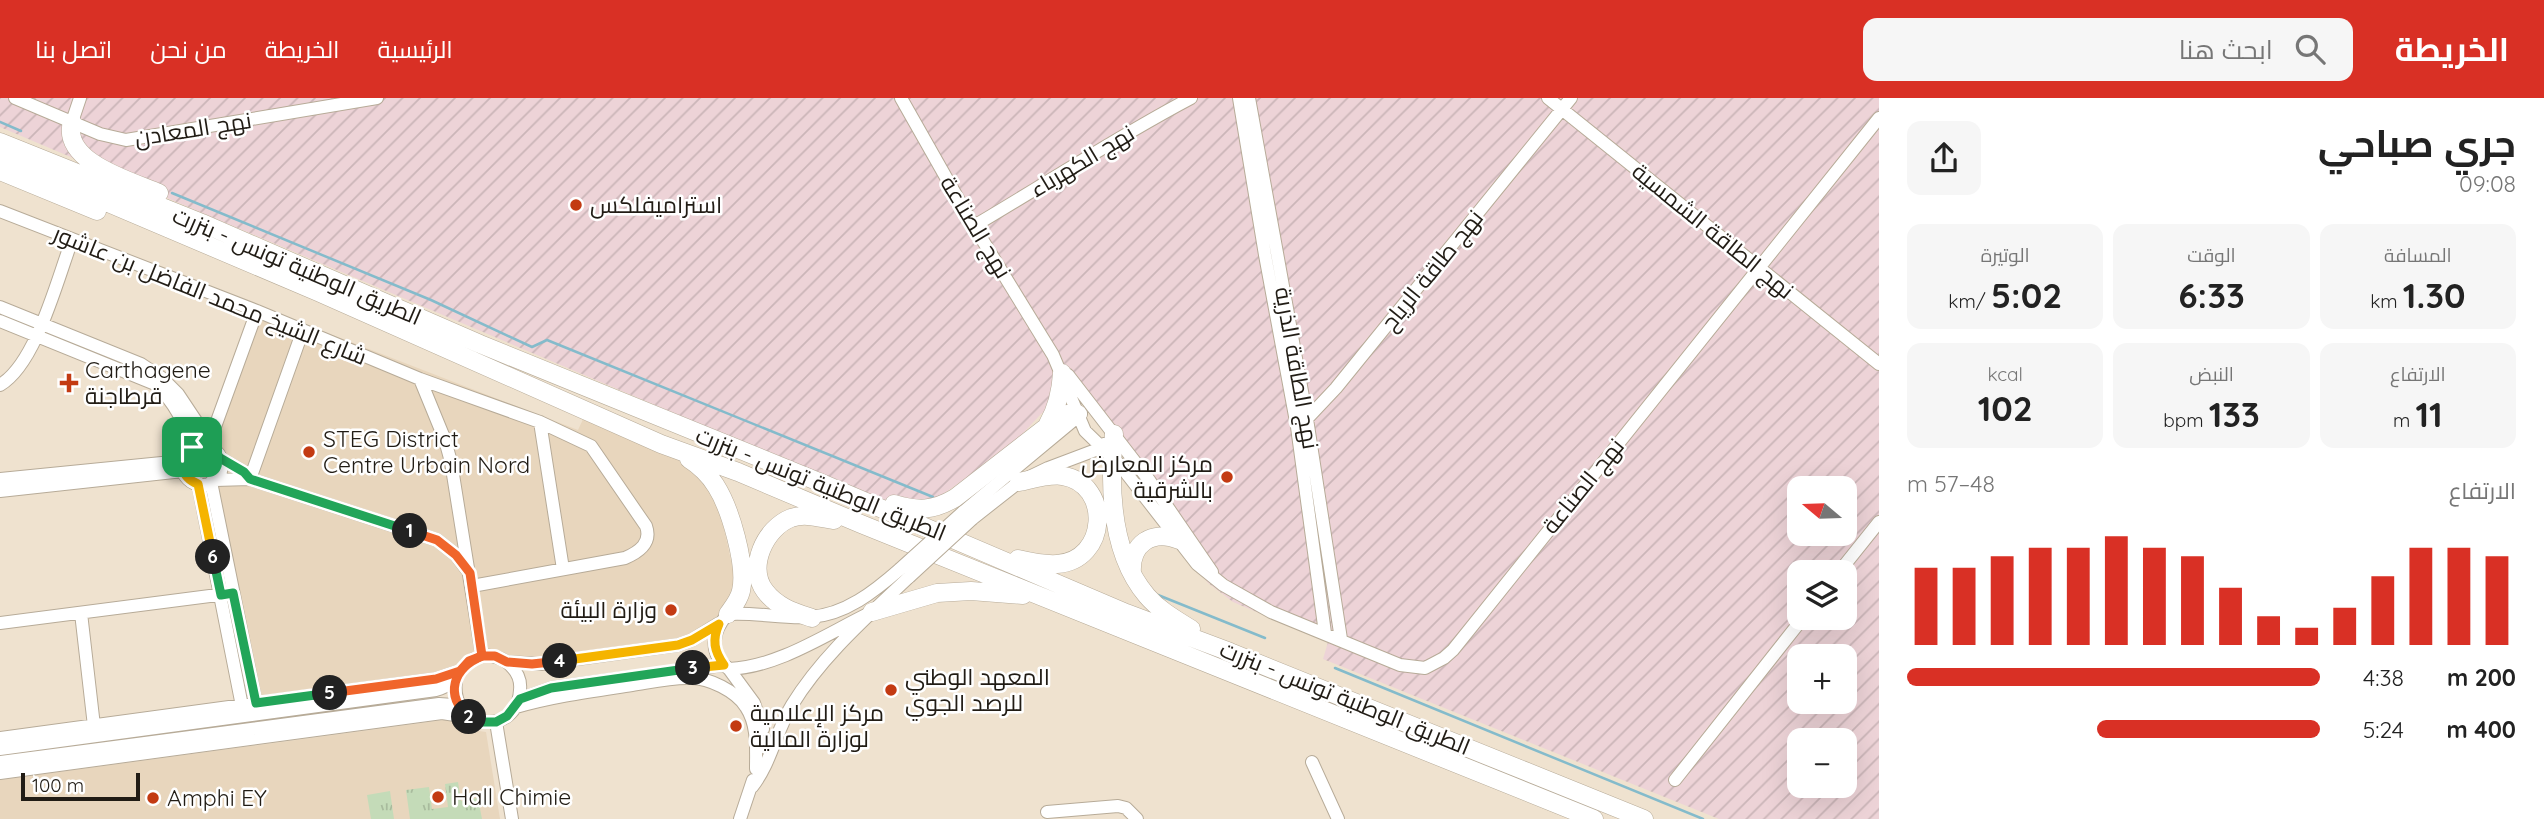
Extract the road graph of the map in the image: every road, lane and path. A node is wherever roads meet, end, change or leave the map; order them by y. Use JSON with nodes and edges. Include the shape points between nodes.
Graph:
{"nodes":[{"id":1,"x":15,"y":98,"type":"edge"},
{"id":2,"x":80,"y":98,"type":"edge"},
{"id":3,"x":377,"y":98,"type":"edge"},
{"id":4,"x":901,"y":98,"type":"edge"},
{"id":5,"x":1191,"y":98,"type":"edge"},
{"id":6,"x":1239,"y":98,"type":"edge"},
{"id":7,"x":1249,"y":98,"type":"edge"},
{"id":8,"x":1548,"y":98,"type":"edge"},
{"id":9,"x":1571,"y":98,"type":"edge"},
{"id":10,"x":1562,"y":109,"type":"junction"},
{"id":11,"x":1879,"y":118,"type":"edge"},
{"id":12,"x":72,"y":122,"type":"junction"},
{"id":13,"x":0,"y":142,"type":"edge"},
{"id":14,"x":0,"y":157,"type":"edge"},
{"id":15,"x":0,"y":171,"type":"edge"},
{"id":16,"x":0,"y":211,"type":"edge"},
{"id":17,"x":202,"y":223,"type":"junction"},
{"id":18,"x":975,"y":226,"type":"junction"},
{"id":19,"x":72,"y":240,"type":"junction"},
{"id":20,"x":216,"y":250,"type":"junction"},
{"id":21,"x":1758,"y":268,"type":"junction"},
{"id":22,"x":0,"y":307,"type":"edge"},
{"id":23,"x":257,"y":311,"type":"junction"},
{"id":24,"x":0,"y":321,"type":"edge"},
{"id":25,"x":39,"y":330,"type":"junction"},
{"id":26,"x":303,"y":330,"type":"junction"},
{"id":27,"x":1053,"y":355,"type":"junction"},
{"id":28,"x":1879,"y":364,"type":"edge"},
{"id":29,"x":1062,"y":373,"type":"junction"},
{"id":30,"x":420,"y":379,"type":"junction"},
{"id":31,"x":0,"y":385,"type":"edge"},
{"id":32,"x":1078,"y":414,"type":"junction"},
{"id":33,"x":1099,"y":415,"type":"junction"},
{"id":34,"x":540,"y":422,"type":"junction"},
{"id":35,"x":1302,"y":423,"type":"junction"},
{"id":36,"x":1044,"y":430,"type":"junction"},
{"id":37,"x":1111,"y":431,"type":"junction"},
{"id":38,"x":661,"y":444,"type":"junction"},
{"id":39,"x":202,"y":446,"type":"junction"},
{"id":40,"x":1106,"y":452,"type":"junction"},
{"id":41,"x":220,"y":458,"type":"junction"},
{"id":42,"x":183,"y":466,"type":"junction"},
{"id":43,"x":0,"y":479,"type":"edge"},
{"id":44,"x":250,"y":479,"type":"junction"},
{"id":45,"x":208,"y":482,"type":"junction"},
{"id":46,"x":1019,"y":482,"type":"junction"},
{"id":47,"x":824,"y":484,"type":"junction"},
{"id":48,"x":0,"y":491,"type":"edge"},
{"id":49,"x":968,"y":515,"type":"junction"},
{"id":50,"x":1879,"y":522,"type":"edge"},
{"id":51,"x":861,"y":524,"type":"junction"},
{"id":52,"x":1179,"y":540,"type":"junction"},
{"id":53,"x":986,"y":552,"type":"junction"},
{"id":54,"x":1849,"y":560,"type":"edge"},
{"id":55,"x":563,"y":569,"type":"junction"},
{"id":56,"x":905,"y":573,"type":"junction"},
{"id":57,"x":1132,"y":573,"type":"junction"},
{"id":58,"x":1216,"y":579,"type":"junction"},
{"id":59,"x":471,"y":580,"type":"junction"},
{"id":60,"x":227,"y":594,"type":"junction"},
{"id":61,"x":1040,"y":597,"type":"junction"},
{"id":62,"x":898,"y":604,"type":"junction"},
{"id":63,"x":872,"y":612,"type":"junction"},
{"id":64,"x":81,"y":613,"type":"junction"},
{"id":65,"x":812,"y":618,"type":"junction"},
{"id":66,"x":723,"y":619,"type":"junction"},
{"id":67,"x":0,"y":623,"type":"edge"},
{"id":68,"x":1794,"y":630,"type":"edge"},
{"id":69,"x":1325,"y":633,"type":"junction"},
{"id":70,"x":1341,"y":639,"type":"junction"},
{"id":71,"x":1230,"y":652,"type":"junction"},
{"id":72,"x":482,"y":656,"type":"junction"},
{"id":73,"x":827,"y":659,"type":"junction"},
{"id":74,"x":510,"y":665,"type":"junction"},
{"id":75,"x":726,"y":667,"type":"junction"},
{"id":76,"x":458,"y":675,"type":"junction"},
{"id":77,"x":256,"y":703,"type":"junction"},
{"id":78,"x":518,"y":703,"type":"junction"},
{"id":79,"x":242,"y":706,"type":"junction"},
{"id":80,"x":465,"y":713,"type":"junction"},
{"id":81,"x":496,"y":722,"type":"junction"},
{"id":82,"x":94,"y":726,"type":"junction"},
{"id":83,"x":0,"y":738,"type":"edge"},
{"id":84,"x":0,"y":749,"type":"edge"},
{"id":85,"x":0,"y":762,"type":"edge"},
{"id":86,"x":1312,"y":762,"type":"dead end"},
{"id":87,"x":756,"y":769,"type":"junction"},
{"id":88,"x":0,"y":773,"type":"edge"},
{"id":89,"x":1675,"y":780,"type":"dead end"},
{"id":90,"x":752,"y":787,"type":"junction"},
{"id":91,"x":1047,"y":812,"type":"dead end"},
{"id":92,"x":512,"y":819,"type":"edge"},
{"id":93,"x":740,"y":819,"type":"edge"},
{"id":94,"x":1137,"y":819,"type":"edge"},
{"id":95,"x":1338,"y":819,"type":"edge"},
{"id":96,"x":1594,"y":819,"type":"edge"},
{"id":97,"x":1644,"y":819,"type":"edge"}],
"edges":[{"from":1,"to":12,"type":"street","name":"نهج المعادن"},
{"from":2,"to":12,"type":"street"},
{"from":3,"to":12,"type":"street","name":"نهج المعادن","via":[[139,139],[113,138]]},
{"from":4,"to":18,"type":"street","name":"نهج الصناعة"},
{"from":5,"to":18,"type":"street","name":"نهج الكهرباء"},
{"from":6,"to":35,"type":"street","name":"نهج الطاقة الذرية","via":[[1272,296]]},
{"from":7,"to":35,"type":"street","name":"نهج الطاقة الذرية"},
{"from":8,"to":10,"type":"street","name":"نهج الطاقة الشمسية"},
{"from":9,"to":10,"type":"street","name":"نهج طاقة الرياح"},
{"from":10,"to":21,"type":"street","name":"نهج الطاقة الشمسية"},
{"from":10,"to":35,"type":"street","name":"نهج طاقة الرياح","via":[[1336,388]]},
{"from":11,"to":21,"type":"street","name":"نهج الصناعة"},
{"from":12,"to":17,"type":"highway","via":[[75,145],[86,160],[169,198]]},
{"from":13,"to":17,"type":"highway","name":"الطريق الوطنية تونس - بنزرت"},
{"from":14,"to":20,"type":"highway","name":"الطريق الوطنية تونس - بنزرت"},
{"from":15,"to":20,"type":"highway","via":[[186,245]]},
{"from":16,"to":19,"type":"street","name":"شارع الشيخ محمد الفاضل بن عاشور"},
{"from":17,"to":47,"type":"highway","name":"الطريق الوطنية تونس - بنزرت","via":[[502,353]]},
{"from":18,"to":27,"type":"street","name":"نهج الصناعة"},
{"from":19,"to":23,"type":"street","name":"شارع الشيخ محمد الفاضل بن عاشور"},
{"from":19,"to":25,"type":"street"},
{"from":20,"to":38,"type":"highway","name":"الطريق الوطنية تونس - بنزرت"},
{"from":21,"to":28,"type":"street","name":"نهج الطاقة الشمسية"},
{"from":21,"to":70,"type":"street","name":"نهج الصناعة","via":[[1444,659],[1424,668],[1400,665]]},
{"from":22,"to":25,"type":"street"},
{"from":23,"to":26,"type":"street","name":"شارع الشيخ محمد الفاضل بن عاشور"},
{"from":23,"to":39,"type":"street"},
{"from":24,"to":25,"type":"street"},
{"from":25,"to":31,"type":"street","via":[[18,370]]},
{"from":25,"to":39,"type":"street","via":[[141,364],[162,378],[196,421]]},
{"from":26,"to":30,"type":"street","name":"شارع الشيخ محمد الفاضل بن عاشور"},
{"from":26,"to":44,"type":"street"},
{"from":27,"to":29,"type":"street","name":"نهج الصناعة"},
{"from":27,"to":33,"type":"street","name":"نهج الصناعة"},
{"from":29,"to":32,"type":"street","name":"نهج الصناعة"},
{"from":29,"to":36,"type":"highway","via":[[1055,411]]},
{"from":30,"to":34,"type":"street","name":"شارع الشيخ محمد الفاضل بن عاشور"},
{"from":30,"to":59,"type":"street","via":[[451,462]]},
{"from":32,"to":33,"type":"street"},
{"from":32,"to":36,"type":"highway","via":[[1062,415]]},
{"from":32,"to":40,"type":"street","name":"نهج الصناعة","via":[[1085,431]]},
{"from":32,"to":49,"type":"street"},
{"from":33,"to":37,"type":"street","name":"نهج الصناعة"},
{"from":34,"to":55,"type":"street"},
{"from":34,"to":55,"type":"street","name":"شارع الشيخ محمد الفاضل بن عاشور","via":[[595,449],[648,533],[643,547],[625,558]]},
{"from":35,"to":69,"type":"street","name":"نهج الطاقة الذرية"},
{"from":35,"to":70,"type":"street","name":"نهج الطاقة الذرية"},
{"from":36,"to":47,"type":"highway","via":[[955,498],[930,510],[909,509]]},
{"from":37,"to":40,"type":"highway"},
{"from":37,"to":58,"type":"street","name":"نهج الصناعة"},
{"from":38,"to":51,"type":"highway","name":"الطريق الوطنية تونس - بنزرت"},
{"from":38,"to":66,"type":"highway","via":[[692,460],[704,472],[727,511],[742,575],[738,600]]},
{"from":39,"to":41,"type":"street","via":[[213,448]]},
{"from":39,"to":42,"type":"street","via":[[186,453]]},
{"from":40,"to":46,"type":"street","via":[[1048,468]]},
{"from":40,"to":52,"type":"street","name":"نهج الصناعة"},
{"from":40,"to":57,"type":"highway","via":[[1117,527]]},
{"from":41,"to":44,"type":"street"},
{"from":41,"to":45,"type":"street","via":[[222,466]]},
{"from":42,"to":43,"type":"street"},
{"from":42,"to":45,"type":"street","via":[[192,482]]},
{"from":42,"to":48,"type":"street"},
{"from":44,"to":45,"type":"street"},
{"from":44,"to":59,"type":"street","via":[[437,540],[456,555]]},
{"from":45,"to":60,"type":"street"},
{"from":46,"to":49,"type":"street"},
{"from":46,"to":53,"type":"highway","via":[[1052,476],[1074,480],[1095,502],[1096,535],[1080,556],[1058,564]]},
{"from":47,"to":53,"type":"highway","name":"الطريق الوطنية تونس - بنزرت"},
{"from":49,"to":56,"type":"street","bridge":true},
{"from":50,"to":54,"type":"street"},
{"from":51,"to":61,"type":"highway","name":"الطريق الوطنية تونس - بنزرت"},
{"from":51,"to":65,"type":"highway","via":[[792,518],[766,539],[759,563],[764,590],[782,607]]},
{"from":52,"to":57,"type":"highway","via":[[1162,536],[1144,541],[1133,555]]},
{"from":52,"to":58,"type":"street","name":"نهج الصناعة"},
{"from":53,"to":71,"type":"highway","name":"الطريق الوطنية تونس - بنزرت"},
{"from":55,"to":59,"type":"street"},
{"from":56,"to":63,"type":"street"},
{"from":56,"to":65,"type":"street","via":[[847,607]]},
{"from":57,"to":71,"type":"highway","via":[[1155,604]]},
{"from":58,"to":69,"type":"street","name":"نهج الصناعة","via":[[1271,612]]},
{"from":59,"to":72,"type":"street"},
{"from":60,"to":64,"type":"street"},
{"from":60,"to":77,"type":"street"},
{"from":60,"to":79,"type":"street"},
{"from":61,"to":62,"type":"highway","via":[[971,590]]},
{"from":61,"to":96,"type":"highway","name":"الطريق الوطنية تونس - بنزرت"},
{"from":62,"to":63,"type":"highway"},
{"from":62,"to":73,"type":"street"},
{"from":63,"to":73,"type":"street"},
{"from":63,"to":75,"type":"street","via":[[776,660],[749,668]]},
{"from":64,"to":67,"type":"street"},
{"from":64,"to":82,"type":"street"},
{"from":65,"to":66,"type":"street","via":[[744,613]]},
{"from":66,"to":74,"type":"street","via":[[678,645]]},
{"from":66,"to":75,"type":"street","via":[[714,647]]},
{"from":68,"to":89,"type":"street"},
{"from":69,"to":70,"type":"street","name":"نهج الصناعة"},
{"from":71,"to":97,"type":"highway","name":"الطريق الوطنية تونس - بنزرت"},
{"from":72,"to":74,"type":"street","via":[[495,656]]},
{"from":72,"to":76,"type":"street","via":[[469,661]]},
{"from":73,"to":90,"type":"street","via":[[791,708]]},
{"from":74,"to":78,"type":"street","via":[[520,683]]},
{"from":75,"to":78,"type":"street","via":[[551,688]]},
{"from":75,"to":87,"type":"street","via":[[760,714],[765,736]]},
{"from":76,"to":77,"type":"street"},
{"from":76,"to":80,"type":"street","via":[[454,690]]},
{"from":76,"to":84,"type":"street","via":[[436,690]]},
{"from":77,"to":79,"type":"street"},
{"from":78,"to":81,"type":"street"},
{"from":78,"to":87,"type":"street","via":[[688,678],[701,680],[745,704],[756,736]]},
{"from":79,"to":82,"type":"street"},
{"from":80,"to":81,"type":"street","via":[[482,722]]},
{"from":80,"to":85,"type":"street","via":[[453,705],[439,704]]},
{"from":80,"to":88,"type":"street"},
{"from":81,"to":92,"type":"street"},
{"from":82,"to":83,"type":"street"},
{"from":86,"to":95,"type":"street"},
{"from":87,"to":90,"type":"street"},
{"from":90,"to":93,"type":"street"},
{"from":91,"to":94,"type":"street","via":[[1118,806]]}]}
